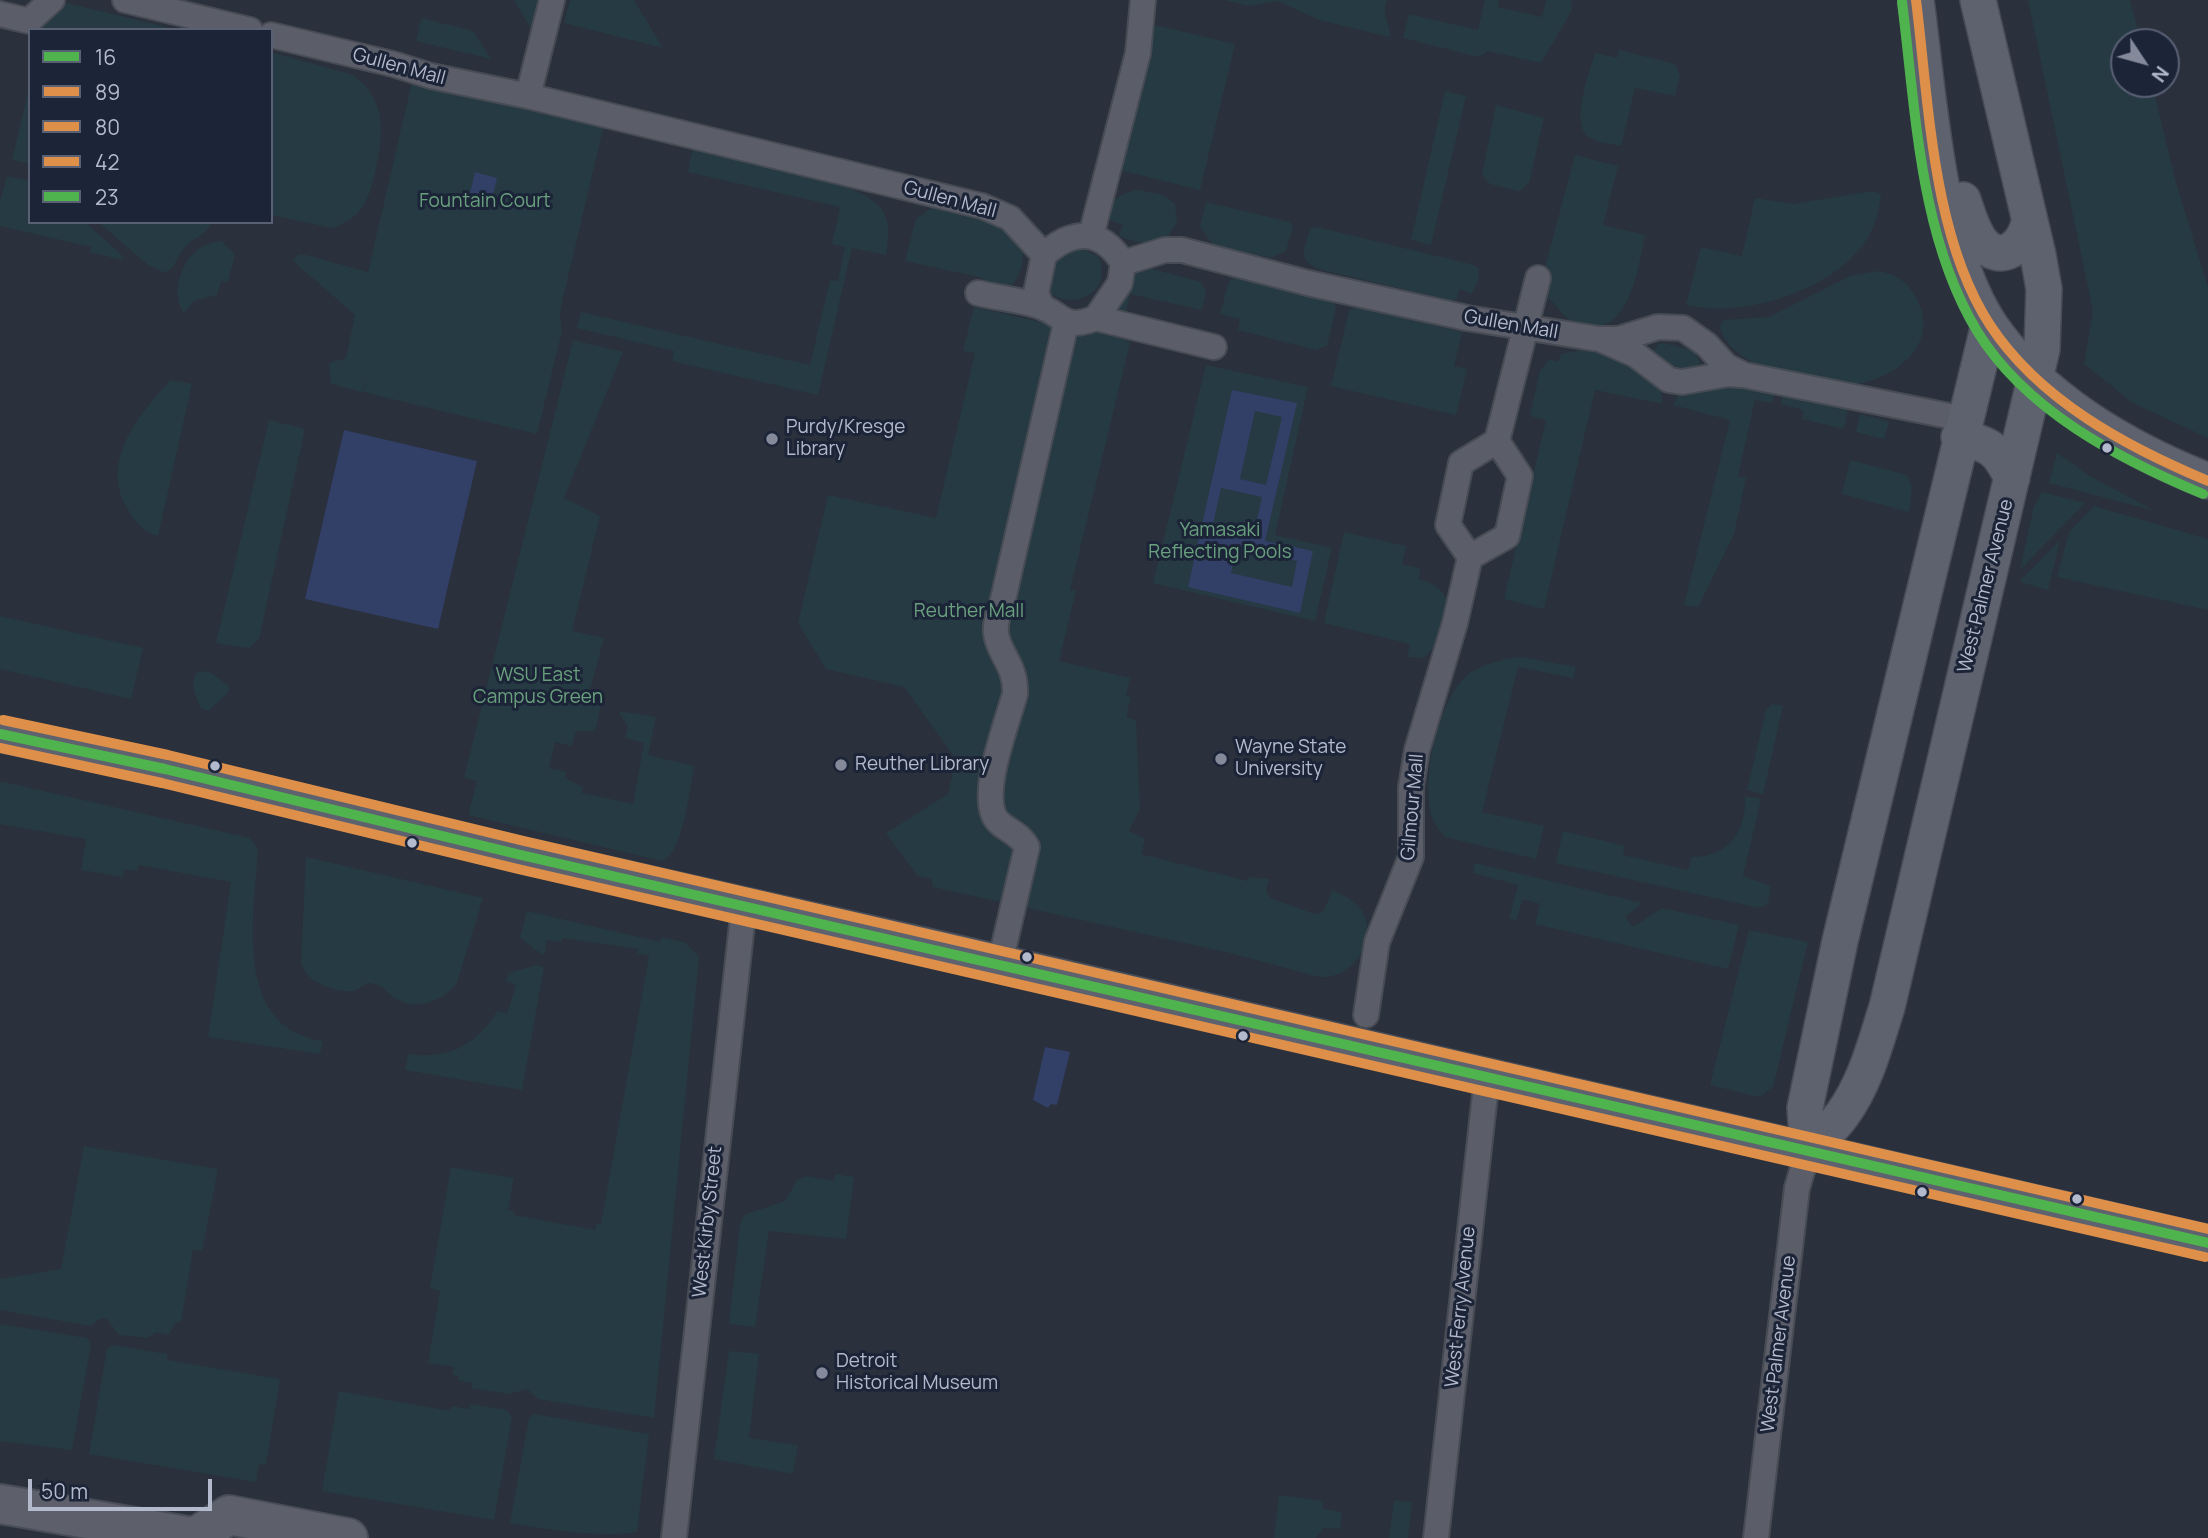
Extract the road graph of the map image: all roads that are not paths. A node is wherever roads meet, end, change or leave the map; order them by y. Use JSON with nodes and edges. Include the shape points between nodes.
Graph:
{"nodes":[{"id":1,"x":52,"y":0,"type":"edge"},
{"id":2,"x":125,"y":0,"type":"edge"},
{"id":3,"x":552,"y":0,"type":"edge"},
{"id":4,"x":1143,"y":0,"type":"edge"},
{"id":5,"x":1916,"y":0,"type":"edge"},
{"id":6,"x":1978,"y":0,"type":"edge"},
{"id":7,"x":0,"y":14,"type":"edge"},
{"id":8,"x":242,"y":28,"type":"edge"},
{"id":9,"x":273,"y":35,"type":"edge"},
{"id":10,"x":1927,"y":76,"type":"junction"},
{"id":11,"x":528,"y":96,"type":"junction"},
{"id":12,"x":2029,"y":223,"type":"junction"},
{"id":13,"x":1091,"y":236,"type":"junction"},
{"id":14,"x":1044,"y":255,"type":"junction"},
{"id":15,"x":1123,"y":263,"type":"junction"},
{"id":16,"x":1538,"y":278,"type":"dead end"},
{"id":17,"x":978,"y":293,"type":"dead end"},
{"id":18,"x":1042,"y":307,"type":"junction"},
{"id":19,"x":1096,"y":318,"type":"junction"},
{"id":20,"x":1066,"y":323,"type":"junction"},
{"id":21,"x":1989,"y":324,"type":"junction"},
{"id":22,"x":1526,"y":328,"type":"junction"},
{"id":23,"x":1599,"y":339,"type":"junction"},
{"id":24,"x":1214,"y":347,"type":"dead end"},
{"id":25,"x":1744,"y":375,"type":"junction"},
{"id":26,"x":2037,"y":379,"type":"junction"},
{"id":27,"x":1961,"y":428,"type":"junction"},
{"id":28,"x":1497,"y":441,"type":"junction"},
{"id":29,"x":2012,"y":478,"type":"junction"},
{"id":30,"x":2208,"y":481,"type":"edge"},
{"id":31,"x":1470,"y":557,"type":"junction"},
{"id":32,"x":1922,"y":600,"type":"junction"},
{"id":33,"x":1978,"y":616,"type":"junction"},
{"id":34,"x":0,"y":734,"type":"edge"},
{"id":35,"x":744,"y":906,"type":"junction"},
{"id":36,"x":1000,"y":963,"type":"junction"},
{"id":37,"x":1831,"y":985,"type":"junction"},
{"id":38,"x":1887,"y":1007,"type":"junction"},
{"id":39,"x":1366,"y":1015,"type":"dead end"},
{"id":40,"x":1487,"y":1076,"type":"junction"},
{"id":41,"x":1808,"y":1151,"type":"junction"},
{"id":42,"x":2208,"y":1243,"type":"edge"},
{"id":43,"x":0,"y":1504,"type":"edge"},
{"id":44,"x":198,"y":1537,"type":"edge"},
{"id":45,"x":348,"y":1538,"type":"edge"},
{"id":46,"x":674,"y":1538,"type":"edge"},
{"id":47,"x":1436,"y":1538,"type":"edge"},
{"id":48,"x":1756,"y":1538,"type":"edge"}],
"edges":[{"from":1,"to":7,"type":"street","via":[[29,21]]},
{"from":2,"to":8,"type":"street"},
{"from":3,"to":11,"type":"street"},
{"from":4,"to":13,"type":"street","via":[[1138,53]]},
{"from":5,"to":10,"type":"street"},
{"from":6,"to":12,"type":"street","name":"West Palmer Avenue"},
{"from":9,"to":11,"type":"street","name":"Gullen Mall"},
{"from":10,"to":12,"type":"street","via":[[1977,236],[1984,246],[2004,254],[2022,242]]},
{"from":10,"to":21,"type":"street","via":[[1948,219]]},
{"from":11,"to":14,"type":"street","name":"Gullen Mall","via":[[982,205],[1010,218]]},
{"from":12,"to":26,"type":"street","name":"West Palmer Avenue","via":[[2044,289],[2045,323]]},
{"from":13,"to":14,"type":"street","via":[[1058,242]]},
{"from":13,"to":15,"type":"street","via":[[1107,243]]},
{"from":14,"to":18,"type":"street","via":[[1036,292]]},
{"from":15,"to":19,"type":"street","via":[[1120,283]]},
{"from":15,"to":22,"type":"street","name":"Gullen Mall","via":[[1165,250],[1182,250],[1339,290]]},
{"from":16,"to":22,"type":"street"},
{"from":17,"to":18,"type":"street"},
{"from":18,"to":20,"type":"street"},
{"from":19,"to":20,"type":"street"},
{"from":19,"to":24,"type":"street"},
{"from":20,"to":36,"type":"street","via":[[996,618],[995,639],[1016,680],[991,803],[999,823],[1018,833],[1027,847]]},
{"from":21,"to":26,"type":"street"},
{"from":21,"to":27,"type":"street","name":"West Palmer Avenue"},
{"from":22,"to":23,"type":"street","name":"Gullen Mall"},
{"from":22,"to":28,"type":"street"},
{"from":23,"to":25,"type":"street","name":"Gullen Mall","via":[[1636,355],[1669,380]]},
{"from":23,"to":25,"type":"street","name":"Gullen Mall","via":[[1619,339],[1658,327],[1683,328],[1699,337],[1726,366]]},
{"from":25,"to":27,"type":"street","name":"Gullen Mall"},
{"from":26,"to":29,"type":"street","name":"West Palmer Avenue"},
{"from":26,"to":30,"type":"street","via":[[2125,442]]},
{"from":27,"to":29,"type":"street","via":[[1999,453]]},
{"from":27,"to":32,"type":"street","name":"West Palmer Avenue"},
{"from":28,"to":31,"type":"street","via":[[1461,463],[1448,525]]},
{"from":28,"to":31,"type":"street","via":[[1520,476],[1507,536]]},
{"from":29,"to":33,"type":"street","name":"West Palmer Avenue"},
{"from":31,"to":39,"type":"street","name":"Gilmour Mall","via":[[1417,750],[1411,787],[1411,857],[1377,942]]},
{"from":32,"to":33,"type":"street"},
{"from":32,"to":37,"type":"street","name":"West Palmer Avenue"},
{"from":33,"to":38,"type":"street","name":"West Palmer Avenue"},
{"from":34,"to":35,"type":"street"},
{"from":35,"to":36,"type":"street"},
{"from":35,"to":46,"type":"street","name":"West Kirby Street"},
{"from":36,"to":40,"type":"street"},
{"from":37,"to":38,"type":"street","via":[[1836,1015],[1852,1029],[1871,1024]]},
{"from":37,"to":41,"type":"street","name":"West Palmer Avenue","via":[[1805,1108]]},
{"from":38,"to":41,"type":"street","name":"West Palmer Avenue","via":[[1854,1097]]},
{"from":40,"to":41,"type":"street"},
{"from":40,"to":47,"type":"street","name":"West Ferry Avenue"},
{"from":41,"to":42,"type":"street"},
{"from":41,"to":48,"type":"street","name":"West Palmer Avenue","via":[[1797,1188]]},
{"from":43,"to":44,"type":"main road"},
{"from":44,"to":45,"type":"main road","via":[[229,1515]]}]}
